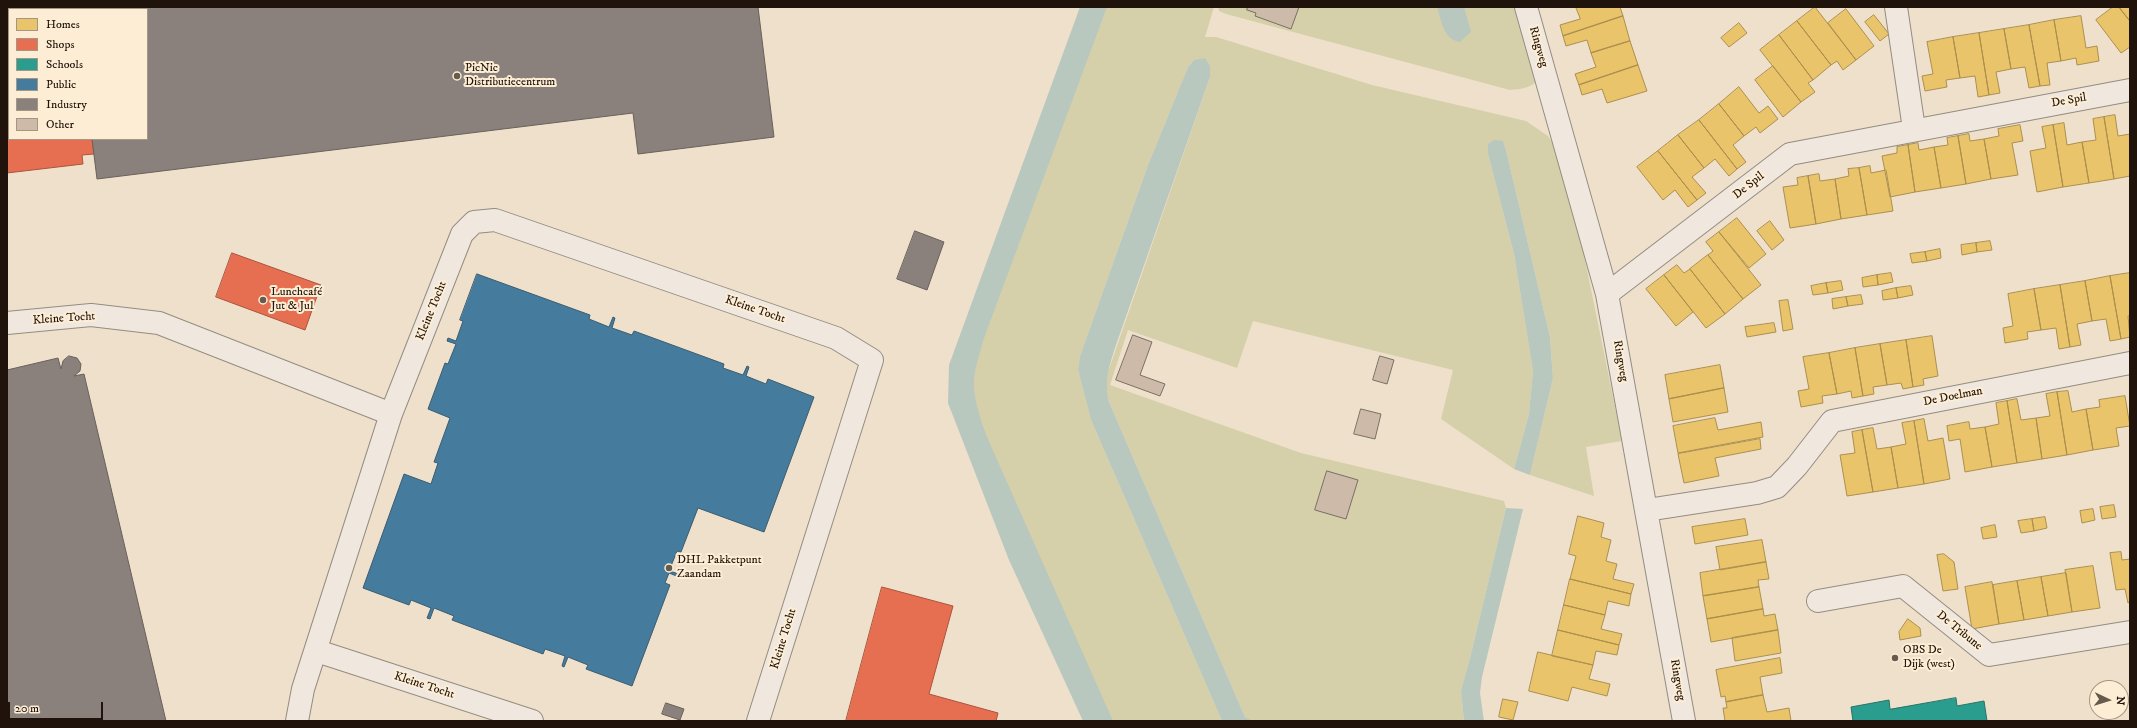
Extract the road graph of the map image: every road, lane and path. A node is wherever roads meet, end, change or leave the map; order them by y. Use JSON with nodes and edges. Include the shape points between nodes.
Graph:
{"nodes":[{"id":1,"x":1526,"y":7,"type":"edge"},
{"id":2,"x":1896,"y":7,"type":"edge"},
{"id":3,"x":2130,"y":90,"type":"edge"},
{"id":4,"x":1914,"y":129,"type":"junction"},
{"id":5,"x":1608,"y":294,"type":"junction"},
{"id":6,"x":7,"y":323,"type":"edge"},
{"id":7,"x":2130,"y":364,"type":"edge"},
{"id":8,"x":391,"y":414,"type":"junction"},
{"id":9,"x":1647,"y":510,"type":"junction"},
{"id":10,"x":1818,"y":601,"type":"dead end"},
{"id":11,"x":2130,"y":632,"type":"edge"},
{"id":12,"x":316,"y":651,"type":"junction"},
{"id":13,"x":297,"y":721,"type":"edge"},
{"id":14,"x":532,"y":721,"type":"edge"},
{"id":15,"x":758,"y":721,"type":"edge"},
{"id":16,"x":1684,"y":721,"type":"edge"}],
"edges":[{"from":1,"to":5,"type":"street","name":"Ringweg"},
{"from":2,"to":4,"type":"street"},
{"from":3,"to":4,"type":"street","name":"De Spil"},
{"from":4,"to":5,"type":"street","name":"De Spil","via":[[1790,154]]},
{"from":5,"to":9,"type":"street","name":"Ringweg"},
{"from":6,"to":8,"type":"street","name":"Kleine Tocht","via":[[91,315],[159,323]]},
{"from":7,"to":9,"type":"street","name":"De Doelman","via":[[1832,421],[1777,487],[1757,493]]},
{"from":8,"to":12,"type":"street","name":"Kleine Tocht"},
{"from":8,"to":15,"type":"street","name":"Kleine Tocht","via":[[462,234],[474,222],[495,220],[836,338],[872,360]]},
{"from":9,"to":16,"type":"street","name":"Ringweg"},
{"from":10,"to":11,"type":"street","name":"De Tribune","via":[[1903,586],[1989,655]]},
{"from":12,"to":13,"type":"street","name":"Kleine Tocht","via":[[303,689]]},
{"from":12,"to":14,"type":"street","name":"Kleine Tocht"}]}
